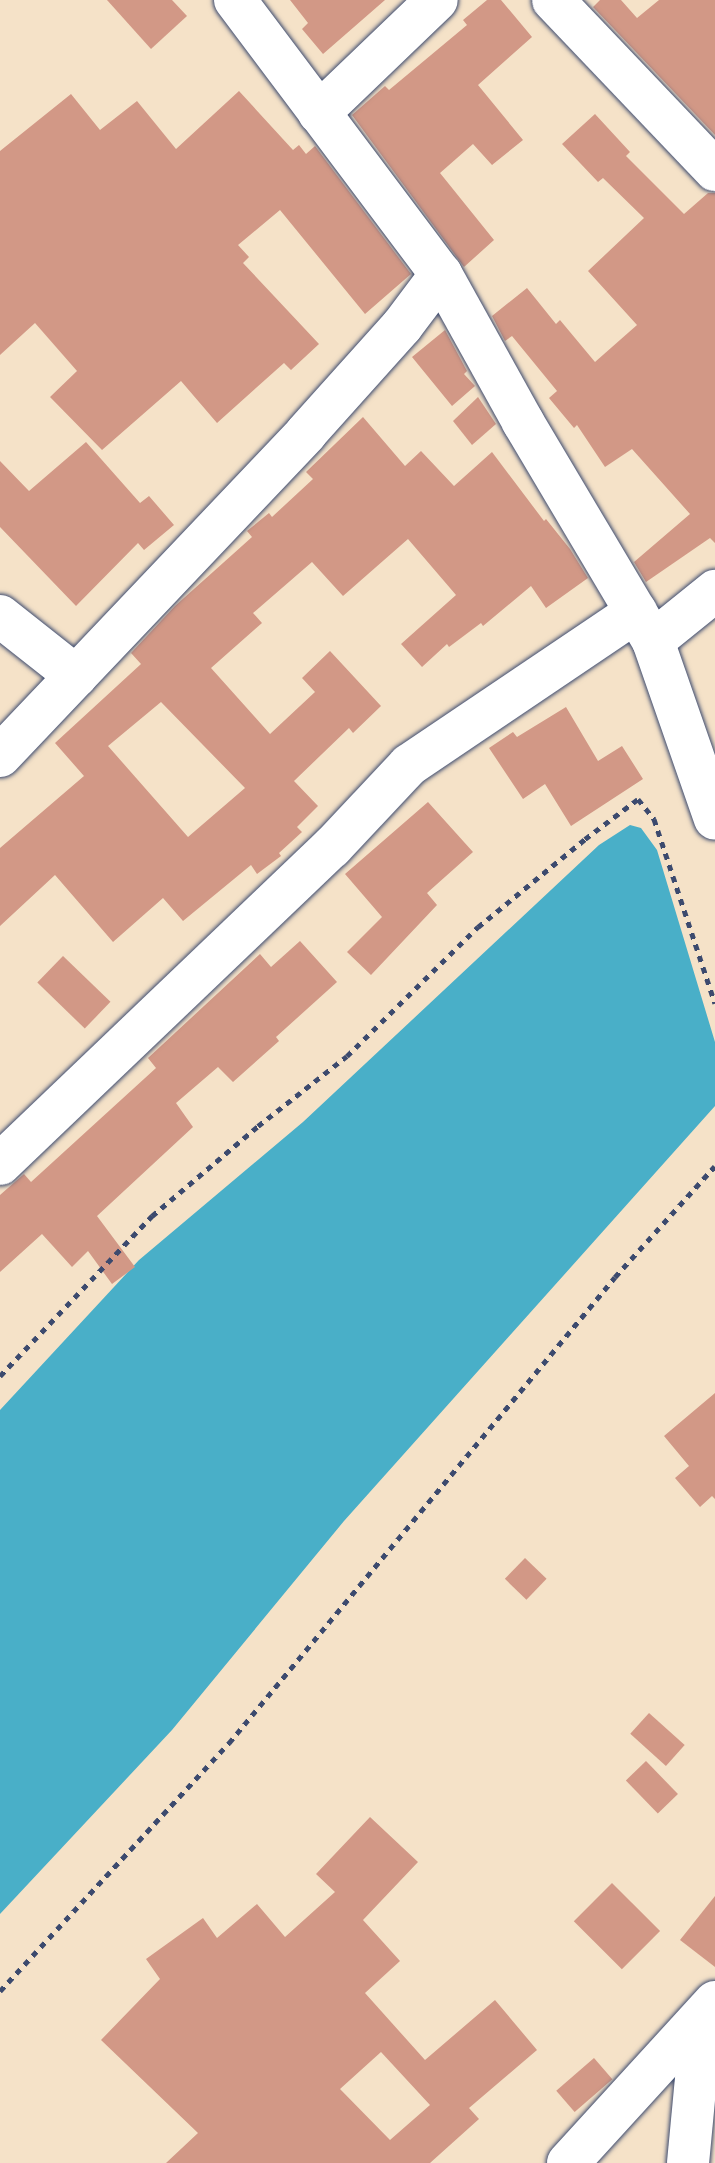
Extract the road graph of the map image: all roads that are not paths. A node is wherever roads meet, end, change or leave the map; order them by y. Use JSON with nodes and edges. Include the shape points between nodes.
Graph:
{"nodes":[{"id":1,"x":235,"y":0,"type":"edge"},
{"id":2,"x":437,"y":0,"type":"edge"},
{"id":3,"x":553,"y":0,"type":"edge"},
{"id":4,"x":319,"y":113,"type":"junction"},
{"id":5,"x":715,"y":170,"type":"edge"},
{"id":6,"x":441,"y":274,"type":"junction"},
{"id":7,"x":715,"y":591,"type":"edge"},
{"id":8,"x":0,"y":616,"type":"edge"},
{"id":9,"x":644,"y":627,"type":"junction"},
{"id":10,"x":76,"y":676,"type":"junction"},
{"id":11,"x":0,"y":756,"type":"edge"},
{"id":12,"x":715,"y":819,"type":"edge"},
{"id":13,"x":0,"y":1164,"type":"edge"},
{"id":14,"x":715,"y":2002,"type":"edge"},
{"id":15,"x":715,"y":2036,"type":"edge"},
{"id":16,"x":568,"y":2163,"type":"edge"},
{"id":17,"x":688,"y":2163,"type":"edge"}],
"edges":[{"from":1,"to":4,"type":"street"},
{"from":2,"to":4,"type":"street"},
{"from":3,"to":5,"type":"street"},
{"from":4,"to":6,"type":"street"},
{"from":6,"to":9,"type":"street"},
{"from":6,"to":10,"type":"street","via":[[306,433]]},
{"from":7,"to":9,"type":"street"},
{"from":8,"to":10,"type":"street"},
{"from":9,"to":12,"type":"street"},
{"from":9,"to":13,"type":"street","via":[[409,765],[332,847]]},
{"from":10,"to":11,"type":"street"},
{"from":14,"to":16,"type":"street"},
{"from":15,"to":17,"type":"street","via":[[697,2067]]}]}
